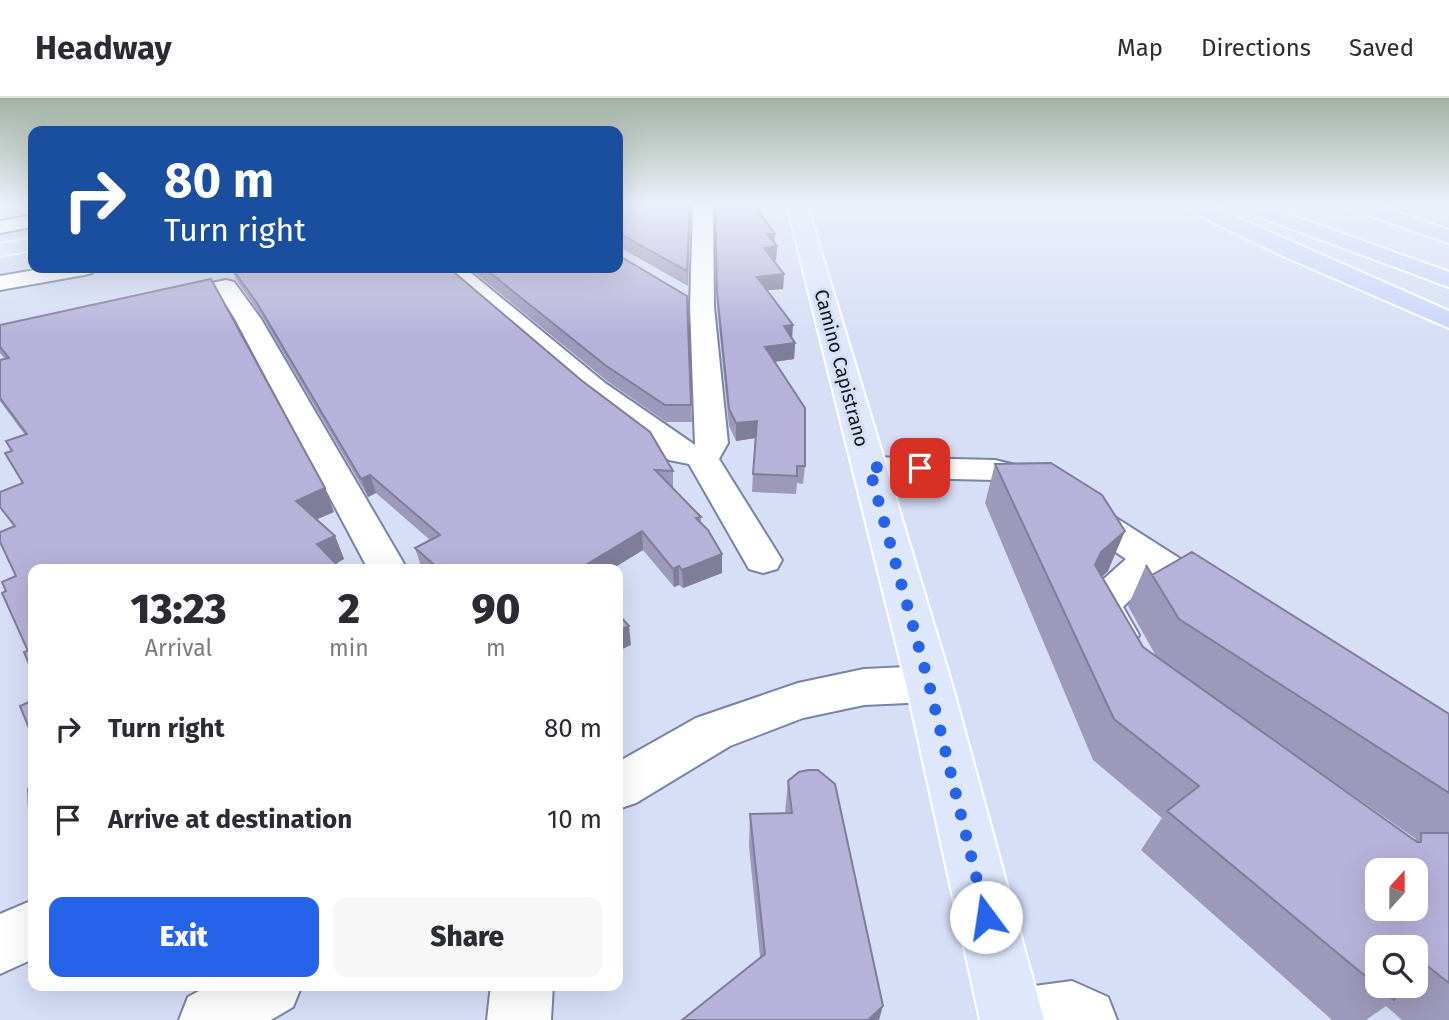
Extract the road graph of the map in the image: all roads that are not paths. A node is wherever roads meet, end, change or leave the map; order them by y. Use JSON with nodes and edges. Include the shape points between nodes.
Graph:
{"nodes":[{"id":1,"x":698,"y":248,"type":"edge"},
{"id":2,"x":809,"y":248,"type":"edge"},
{"id":3,"x":1285,"y":248,"type":"edge"},
{"id":4,"x":1362,"y":248,"type":"edge"},
{"id":5,"x":56,"y":273,"type":"edge"},
{"id":6,"x":457,"y":273,"type":"edge"},
{"id":7,"x":1449,"y":280,"type":"edge"},
{"id":8,"x":0,"y":283,"type":"edge"},
{"id":9,"x":136,"y":306,"type":"edge"},
{"id":10,"x":1449,"y":320,"type":"edge"},
{"id":11,"x":701,"y":456,"type":"junction"},
{"id":12,"x":869,"y":467,"type":"junction"},
{"id":13,"x":1150,"y":558,"type":"junction"},
{"id":14,"x":763,"y":560,"type":"dead end"},
{"id":15,"x":385,"y":564,"type":"edge"},
{"id":16,"x":1242,"y":617,"type":"edge"},
{"id":17,"x":1140,"y":674,"type":"edge"},
{"id":18,"x":929,"y":684,"type":"junction"},
{"id":19,"x":623,"y":784,"type":"edge"},
{"id":20,"x":28,"y":931,"type":"edge"},
{"id":21,"x":0,"y":944,"type":"edge"},
{"id":22,"x":261,"y":991,"type":"edge"},
{"id":23,"x":521,"y":991,"type":"edge"},
{"id":24,"x":211,"y":1020,"type":"edge"},
{"id":25,"x":519,"y":1020,"type":"edge"},
{"id":26,"x":1012,"y":1020,"type":"edge"},
{"id":27,"x":1019,"y":1020,"type":"edge"},
{"id":28,"x":1085,"y":1020,"type":"edge"}],
"edges":[{"from":1,"to":11,"type":"street","via":[[692,300],[712,443]]},
{"from":2,"to":12,"type":"main road","name":"Camino Capistrano"},
{"from":3,"to":10,"type":"highway"},
{"from":4,"to":7,"type":"highway"},
{"from":5,"to":8,"type":"street"},
{"from":6,"to":11,"type":"street","via":[[606,397],[681,453]]},
{"from":9,"to":15,"type":"street","via":[[226,287]]},
{"from":11,"to":14,"type":"street"},
{"from":12,"to":13,"type":"street","via":[[995,470],[1032,480]]},
{"from":12,"to":18,"type":"main road","name":"Camino Capistrano"},
{"from":13,"to":16,"type":"street"},
{"from":13,"to":17,"type":"street","via":[[1101,604]]},
{"from":18,"to":19,"type":"street","via":[[864,687],[798,701],[713,732]]},
{"from":18,"to":26,"type":"main road","name":"Camino Capistrano"},
{"from":20,"to":21,"type":"street"},
{"from":22,"to":24,"type":"street"},
{"from":23,"to":25,"type":"street"},
{"from":27,"to":28,"type":"street","via":[[1072,1013]]}]}
